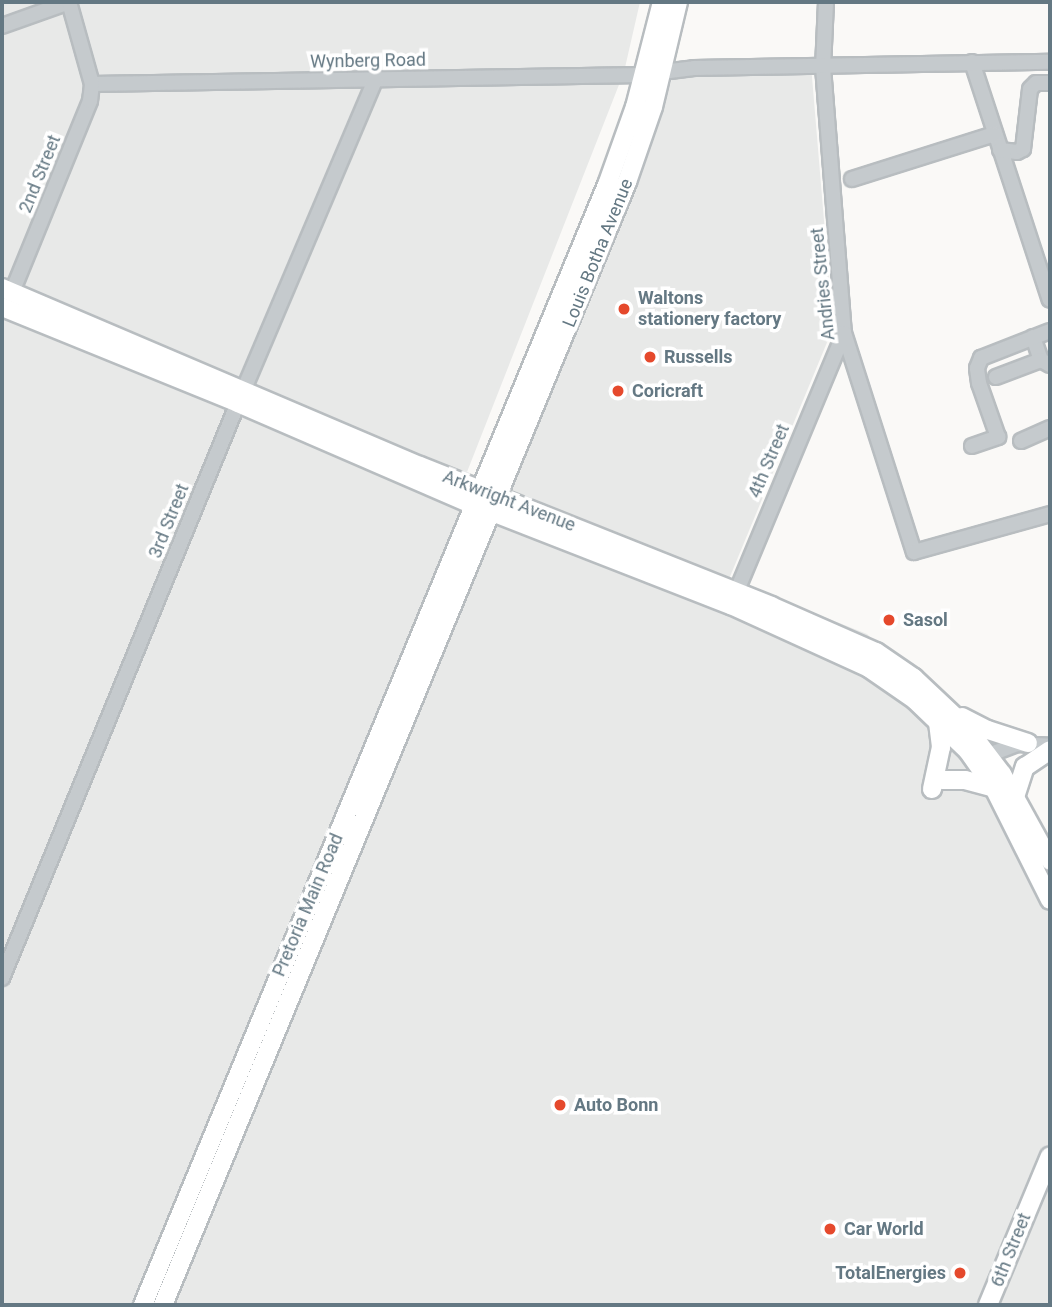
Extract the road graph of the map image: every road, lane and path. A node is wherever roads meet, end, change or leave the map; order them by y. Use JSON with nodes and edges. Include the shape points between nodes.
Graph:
{"nodes":[{"id":1,"x":69,"y":2,"type":"edge"},
{"id":2,"x":662,"y":2,"type":"edge"},
{"id":3,"x":678,"y":2,"type":"edge"},
{"id":4,"x":825,"y":2,"type":"edge"},
{"id":5,"x":2,"y":26,"type":"edge"},
{"id":6,"x":669,"y":43,"type":"junction"},
{"id":7,"x":972,"y":62,"type":"junction"},
{"id":8,"x":1050,"y":62,"type":"edge"},
{"id":9,"x":823,"y":67,"type":"junction"},
{"id":10,"x":694,"y":68,"type":"junction"},
{"id":11,"x":662,"y":72,"type":"junction"},
{"id":12,"x":644,"y":75,"type":"junction"},
{"id":13,"x":375,"y":80,"type":"junction"},
{"id":14,"x":1050,"y":83,"type":"edge"},
{"id":15,"x":92,"y":84,"type":"junction"},
{"id":16,"x":995,"y":134,"type":"junction"},
{"id":17,"x":1000,"y":150,"type":"junction"},
{"id":18,"x":852,"y":179,"type":"dead end"},
{"id":19,"x":1050,"y":300,"type":"edge"},
{"id":20,"x":4,"y":303,"type":"edge"},
{"id":21,"x":1050,"y":331,"type":"edge"},
{"id":22,"x":844,"y":333,"type":"junction"},
{"id":23,"x":1033,"y":337,"type":"junction"},
{"id":24,"x":1046,"y":363,"type":"edge"},
{"id":25,"x":996,"y":377,"type":"dead end"},
{"id":26,"x":241,"y":396,"type":"junction"},
{"id":27,"x":1050,"y":428,"type":"edge"},
{"id":28,"x":1021,"y":441,"type":"dead end"},
{"id":29,"x":972,"y":446,"type":"dead end"},
{"id":30,"x":450,"y":494,"type":"junction"},
{"id":31,"x":476,"y":497,"type":"junction"},
{"id":32,"x":496,"y":505,"type":"junction"},
{"id":33,"x":1050,"y":514,"type":"edge"},
{"id":34,"x":516,"y":520,"type":"junction"},
{"id":35,"x":463,"y":531,"type":"junction"},
{"id":36,"x":482,"y":539,"type":"junction"},
{"id":37,"x":733,"y":598,"type":"junction"},
{"id":38,"x":945,"y":717,"type":"junction"},
{"id":39,"x":1028,"y":743,"type":"junction"},
{"id":40,"x":1050,"y":748,"type":"edge"},
{"id":41,"x":982,"y":758,"type":"junction"},
{"id":42,"x":994,"y":788,"type":"junction"},
{"id":43,"x":1015,"y":797,"type":"junction"},
{"id":44,"x":1050,"y":861,"type":"edge"},
{"id":45,"x":1050,"y":900,"type":"edge"},
{"id":46,"x":2,"y":978,"type":"edge"},
{"id":47,"x":1050,"y":1156,"type":"edge"},
{"id":48,"x":143,"y":1305,"type":"edge"},
{"id":49,"x":163,"y":1305,"type":"edge"},
{"id":50,"x":988,"y":1305,"type":"edge"}],
"edges":[{"from":1,"to":5,"type":"street"},
{"from":1,"to":15,"type":"street"},
{"from":2,"to":12,"type":"main road","name":"Louis Botha Avenue"},
{"from":3,"to":6,"type":"main road","name":"Louis Botha Avenue"},
{"from":4,"to":9,"type":"street","name":"Andries Street"},
{"from":6,"to":10,"type":"street","via":[[674,60]]},
{"from":6,"to":11,"type":"main road","name":"Louis Botha Avenue"},
{"from":7,"to":8,"type":"street"},
{"from":7,"to":9,"type":"street"},
{"from":7,"to":16,"type":"street"},
{"from":9,"to":10,"type":"street"},
{"from":9,"to":22,"type":"street","name":"Andries Street"},
{"from":10,"to":11,"type":"street"},
{"from":11,"to":32,"type":"main road","name":"Louis Botha Avenue","via":[[635,161]]},
{"from":12,"to":13,"type":"street","name":"Wynberg Road"},
{"from":12,"to":31,"type":"main road","name":"Louis Botha Avenue","via":[[607,184]]},
{"from":13,"to":15,"type":"street","name":"Wynberg Road"},
{"from":13,"to":26,"type":"street","name":"3rd Street"},
{"from":14,"to":17,"type":"street","via":[[1036,83],[1030,89],[1023,149]]},
{"from":15,"to":20,"type":"street","name":"2nd Street","via":[[88,108]]},
{"from":16,"to":17,"type":"street"},
{"from":16,"to":18,"type":"street"},
{"from":17,"to":19,"type":"street"},
{"from":20,"to":26,"type":"main road","name":"Arkwright Avenue"},
{"from":21,"to":23,"type":"street"},
{"from":22,"to":33,"type":"street","name":"Andries Street","via":[[914,552]]},
{"from":22,"to":37,"type":"street","name":"4th Street"},
{"from":23,"to":24,"type":"street"},
{"from":23,"to":29,"type":"street","via":[[981,358],[979,383],[998,437]]},
{"from":24,"to":25,"type":"street"},
{"from":26,"to":30,"type":"main road","name":"Arkwright Avenue"},
{"from":26,"to":31,"type":"main road","name":"Arkwright Avenue"},
{"from":26,"to":46,"type":"street","name":"3rd Street"},
{"from":27,"to":28,"type":"street"},
{"from":30,"to":31,"type":"main road","name":"Arkwright Avenue"},
{"from":30,"to":35,"type":"main road"},
{"from":31,"to":32,"type":"main road","name":"Arkwright Avenue"},
{"from":31,"to":35,"type":"main road","name":"Pretoria Main Road"},
{"from":32,"to":34,"type":"main road","name":"Arkwright Avenue"},
{"from":32,"to":36,"type":"main road","name":"Pretoria Main Road"},
{"from":32,"to":37,"type":"main road","name":"Arkwright Avenue"},
{"from":34,"to":36,"type":"main road"},
{"from":34,"to":37,"type":"main road","name":"Arkwright Avenue"},
{"from":35,"to":48,"type":"main road","name":"Pretoria Main Road"},
{"from":36,"to":49,"type":"main road","name":"Pretoria Main Road"},
{"from":37,"to":38,"type":"main road","name":"Arkwright Avenue","via":[[869,668]]},
{"from":38,"to":39,"type":"main road"},
{"from":38,"to":41,"type":"main road","name":"Arkwright Avenue"},
{"from":38,"to":42,"type":"main road","via":[[937,785],[965,780]]},
{"from":39,"to":40,"type":"street"},
{"from":39,"to":41,"type":"street"},
{"from":40,"to":43,"type":"main road","via":[[1025,767]]},
{"from":41,"to":42,"type":"main road"},
{"from":41,"to":43,"type":"main road"},
{"from":42,"to":45,"type":"main road"},
{"from":43,"to":44,"type":"main road"},
{"from":47,"to":50,"type":"main road","name":"6th Street"}]}
